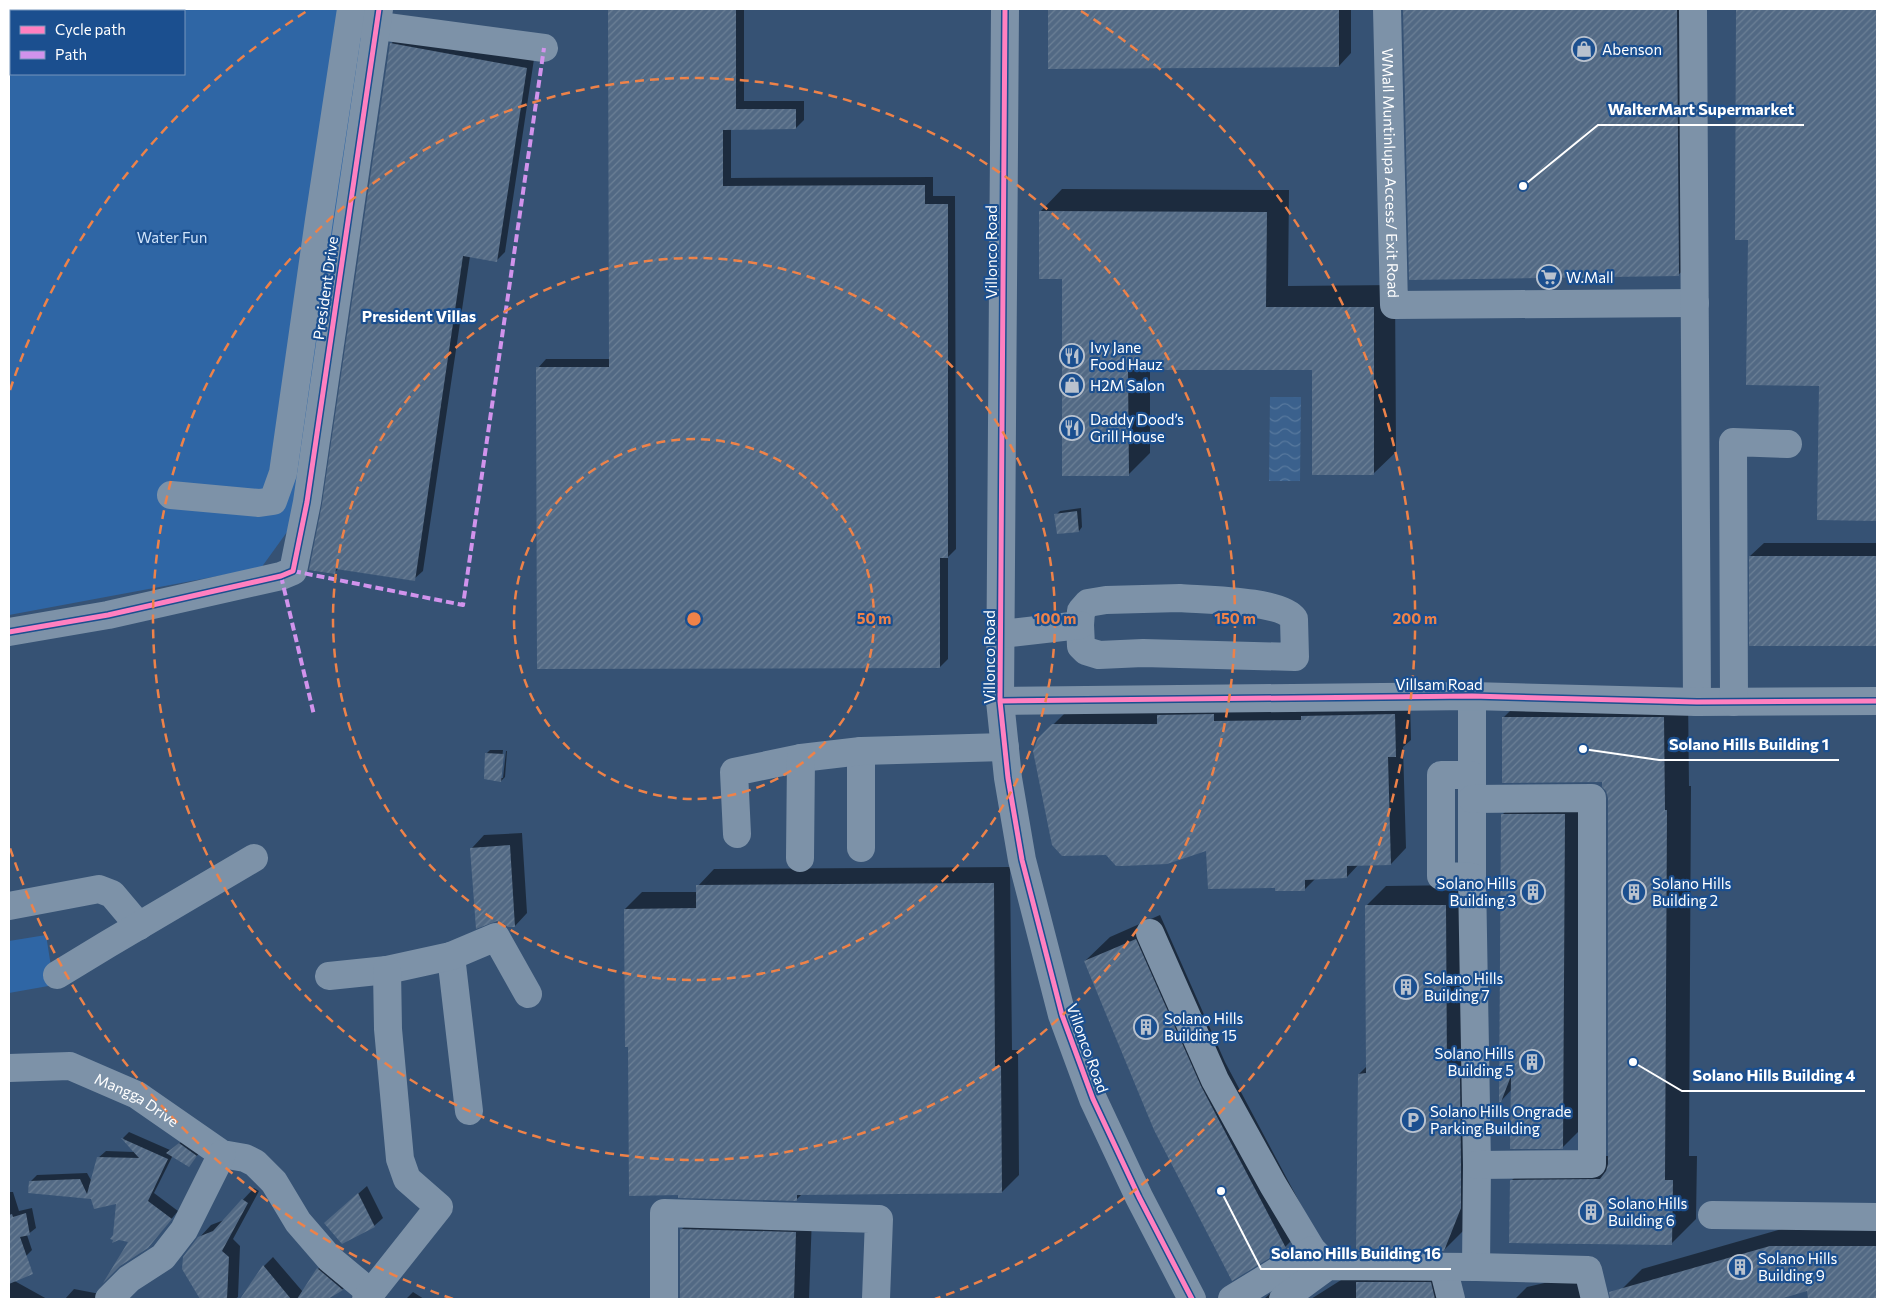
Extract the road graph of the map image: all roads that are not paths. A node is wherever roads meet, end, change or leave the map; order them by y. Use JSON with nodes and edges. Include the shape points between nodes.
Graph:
{"nodes":[{"id":1,"x":1005,"y":9,"type":"edge"},
{"id":2,"x":1387,"y":9,"type":"edge"},
{"id":3,"x":1693,"y":9,"type":"edge"},
{"id":4,"x":350,"y":15,"type":"edge"},
{"id":5,"x":378,"y":17,"type":"edge"},
{"id":6,"x":544,"y":48,"type":"dead end"},
{"id":7,"x":340,"y":84,"type":"junction"},
{"id":8,"x":367,"y":88,"type":"junction"},
{"id":9,"x":1695,"y":303,"type":"junction"},
{"id":10,"x":1788,"y":444,"type":"dead end"},
{"id":11,"x":171,"y":495,"type":"dead end"},
{"id":12,"x":1080,"y":625,"type":"junction"},
{"id":13,"x":9,"y":632,"type":"edge"},
{"id":14,"x":1001,"y":634,"type":"junction"},
{"id":15,"x":1472,"y":696,"type":"junction"},
{"id":16,"x":1000,"y":701,"type":"junction"},
{"id":17,"x":1877,"y":701,"type":"edge"},
{"id":18,"x":1698,"y":702,"type":"junction"},
{"id":19,"x":1734,"y":702,"type":"junction"},
{"id":20,"x":1005,"y":747,"type":"junction"},
{"id":21,"x":861,"y":751,"type":"junction"},
{"id":22,"x":801,"y":758,"type":"junction"},
{"id":23,"x":1472,"y":787,"type":"junction"},
{"id":24,"x":736,"y":834,"type":"dead end"},
{"id":25,"x":861,"y":848,"type":"dead end"},
{"id":26,"x":254,"y":858,"type":"dead end"},
{"id":27,"x":800,"y":858,"type":"dead end"},
{"id":28,"x":1472,"y":877,"type":"junction"},
{"id":29,"x":9,"y":906,"type":"edge"},
{"id":30,"x":139,"y":926,"type":"junction"},
{"id":31,"x":1150,"y":933,"type":"dead end"},
{"id":32,"x":451,"y":956,"type":"junction"},
{"id":33,"x":387,"y":970,"type":"junction"},
{"id":34,"x":57,"y":975,"type":"dead end"},
{"id":35,"x":329,"y":976,"type":"dead end"},
{"id":36,"x":528,"y":994,"type":"dead end"},
{"id":37,"x":9,"y":1068,"type":"edge"},
{"id":38,"x":469,"y":1111,"type":"dead end"},
{"id":39,"x":222,"y":1154,"type":"junction"},
{"id":40,"x":1477,"y":1165,"type":"junction"},
{"id":41,"x":1712,"y":1215,"type":"dead end"},
{"id":42,"x":1877,"y":1218,"type":"edge"},
{"id":43,"x":1320,"y":1258,"type":"junction"},
{"id":44,"x":1443,"y":1267,"type":"junction"},
{"id":45,"x":1476,"y":1267,"type":"junction"},
{"id":46,"x":369,"y":1296,"type":"edge"},
{"id":47,"x":1236,"y":1298,"type":"edge"},
{"id":48,"x":109,"y":1299,"type":"edge"},
{"id":49,"x":664,"y":1299,"type":"edge"},
{"id":50,"x":876,"y":1299,"type":"edge"},
{"id":51,"x":1192,"y":1299,"type":"edge"},
{"id":52,"x":1282,"y":1299,"type":"edge"},
{"id":53,"x":1451,"y":1299,"type":"edge"},
{"id":54,"x":1595,"y":1299,"type":"edge"}],
"edges":[{"from":1,"to":14,"type":"street","name":"Villonco Road"},
{"from":2,"to":9,"type":"street","name":"WMall Muntinlupa Access/ Exit Road","via":[[1394,305]]},
{"from":3,"to":9,"type":"street"},
{"from":4,"to":5,"type":"street"},
{"from":4,"to":7,"type":"street"},
{"from":5,"to":6,"type":"street"},
{"from":5,"to":8,"type":"street","name":"President Drive"},
{"from":7,"to":8,"type":"street"},
{"from":7,"to":11,"type":"street","via":[[283,473],[273,501],[259,503]]},
{"from":8,"to":13,"type":"street","name":"President Drive","via":[[293,571],[108,615]]},
{"from":9,"to":18,"type":"street"},
{"from":10,"to":19,"type":"street","via":[[1733,442]]},
{"from":12,"to":12,"type":"street","via":[[1081,646],[1094,654],[1295,657],[1293,616],[1267,606],[1180,598],[1106,600],[1090,602],[1083,607]]},
{"from":12,"to":14,"type":"street"},
{"from":14,"to":16,"type":"street","name":"Villonco Road"},
{"from":15,"to":16,"type":"street","name":"Villsam Road"},
{"from":15,"to":18,"type":"street","name":"Villsam Road"},
{"from":15,"to":23,"type":"street"},
{"from":16,"to":20,"type":"street","name":"Villonco Road"},
{"from":17,"to":19,"type":"street","name":"Villsam Road"},
{"from":18,"to":19,"type":"street","name":"Villsam Road"},
{"from":20,"to":21,"type":"street"},
{"from":20,"to":51,"type":"street","name":"Villonco Road","via":[[1022,860],[1062,1015],[1093,1099]]},
{"from":21,"to":22,"type":"street"},
{"from":21,"to":25,"type":"street"},
{"from":22,"to":24,"type":"street","via":[[734,772]]},
{"from":22,"to":27,"type":"street"},
{"from":23,"to":28,"type":"street"},
{"from":23,"to":28,"type":"street","via":[[1441,775],[1441,876]]},
{"from":23,"to":40,"type":"street","via":[[1592,798],[1592,1164]]},
{"from":26,"to":30,"type":"street"},
{"from":28,"to":40,"type":"street"},
{"from":29,"to":30,"type":"street","via":[[99,889],[112,894]]},
{"from":30,"to":34,"type":"street"},
{"from":31,"to":43,"type":"street","via":[[1215,1080],[1273,1185]]},
{"from":32,"to":33,"type":"street"},
{"from":32,"to":36,"type":"street","via":[[496,937]]},
{"from":32,"to":38,"type":"street"},
{"from":33,"to":35,"type":"street"},
{"from":33,"to":46,"type":"street","via":[[388,1029],[400,1159],[407,1179],[439,1207]]},
{"from":37,"to":39,"type":"street","name":"Mangga Drive","via":[[70,1066],[137,1095]]},
{"from":39,"to":46,"type":"street","name":"Mangga Drive","via":[[255,1163],[274,1182],[298,1222]]},
{"from":39,"to":48,"type":"street","via":[[184,1230],[163,1257],[130,1279]]},
{"from":40,"to":45,"type":"street"},
{"from":41,"to":42,"type":"street"},
{"from":43,"to":44,"type":"street"},
{"from":43,"to":47,"type":"street"},
{"from":43,"to":52,"type":"street"},
{"from":44,"to":45,"type":"street"},
{"from":44,"to":53,"type":"street"},
{"from":45,"to":54,"type":"street","via":[[1588,1270]]},
{"from":49,"to":50,"type":"street","via":[[664,1213],[878,1219]]}]}
